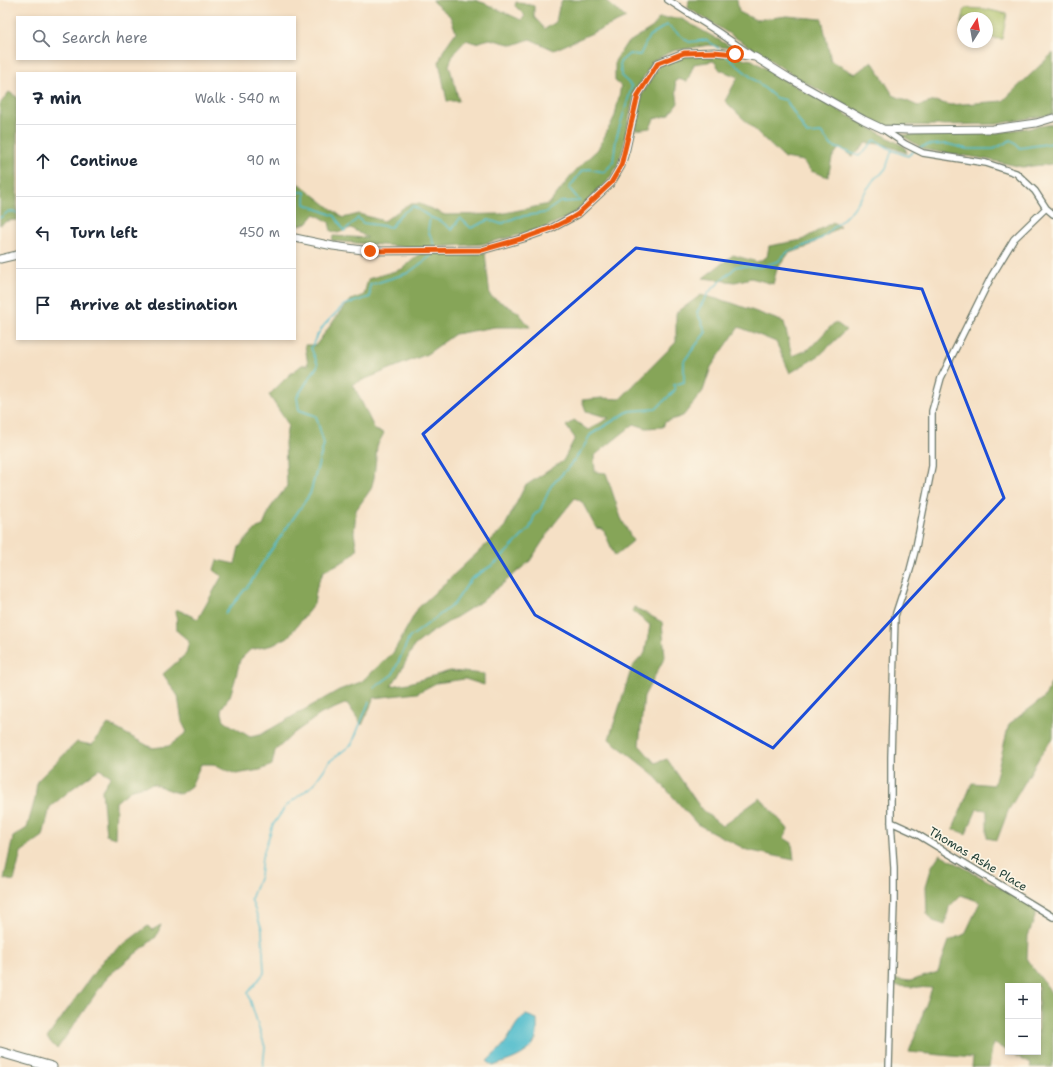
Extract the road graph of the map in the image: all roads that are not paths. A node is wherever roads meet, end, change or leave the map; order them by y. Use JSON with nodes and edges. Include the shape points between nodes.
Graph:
{"nodes":[{"id":1,"x":668,"y":0,"type":"edge"},
{"id":2,"x":755,"y":57,"type":"junction"},
{"id":3,"x":1053,"y":118,"type":"edge"},
{"id":4,"x":883,"y":129,"type":"junction"},
{"id":5,"x":1046,"y":208,"type":"junction"},
{"id":6,"x":1053,"y":214,"type":"edge"},
{"id":7,"x":296,"y":238,"type":"edge"},
{"id":8,"x":16,"y":255,"type":"edge"},
{"id":9,"x":0,"y":259,"type":"edge"},
{"id":10,"x":891,"y":822,"type":"junction"},
{"id":11,"x":1053,"y":917,"type":"edge"},
{"id":12,"x":0,"y":1052,"type":"edge"},
{"id":13,"x":52,"y":1067,"type":"edge"},
{"id":14,"x":889,"y":1067,"type":"edge"}],
"edges":[{"from":1,"to":2,"type":"street"},
{"from":2,"to":4,"type":"street","via":[[788,78]]},
{"from":2,"to":7,"type":"street","via":[[714,52],[684,53],[658,63],[638,95],[621,166],[611,183],[578,214],[552,228],[482,250],[370,251]]},
{"from":3,"to":4,"type":"street","via":[[993,129]]},
{"from":4,"to":5,"type":"street","via":[[923,153],[986,163],[1016,173],[1035,191]]},
{"from":5,"to":6,"type":"street"},
{"from":5,"to":10,"type":"street","via":[[1014,239],[991,277],[941,378],[932,411],[932,466],[916,547],[895,616]]},
{"from":8,"to":9,"type":"street"},
{"from":10,"to":11,"type":"street","name":"Thomas Ashe Place","via":[[915,833]]},
{"from":10,"to":14,"type":"street","via":[[894,903]]},
{"from":12,"to":13,"type":"highway"}]}
